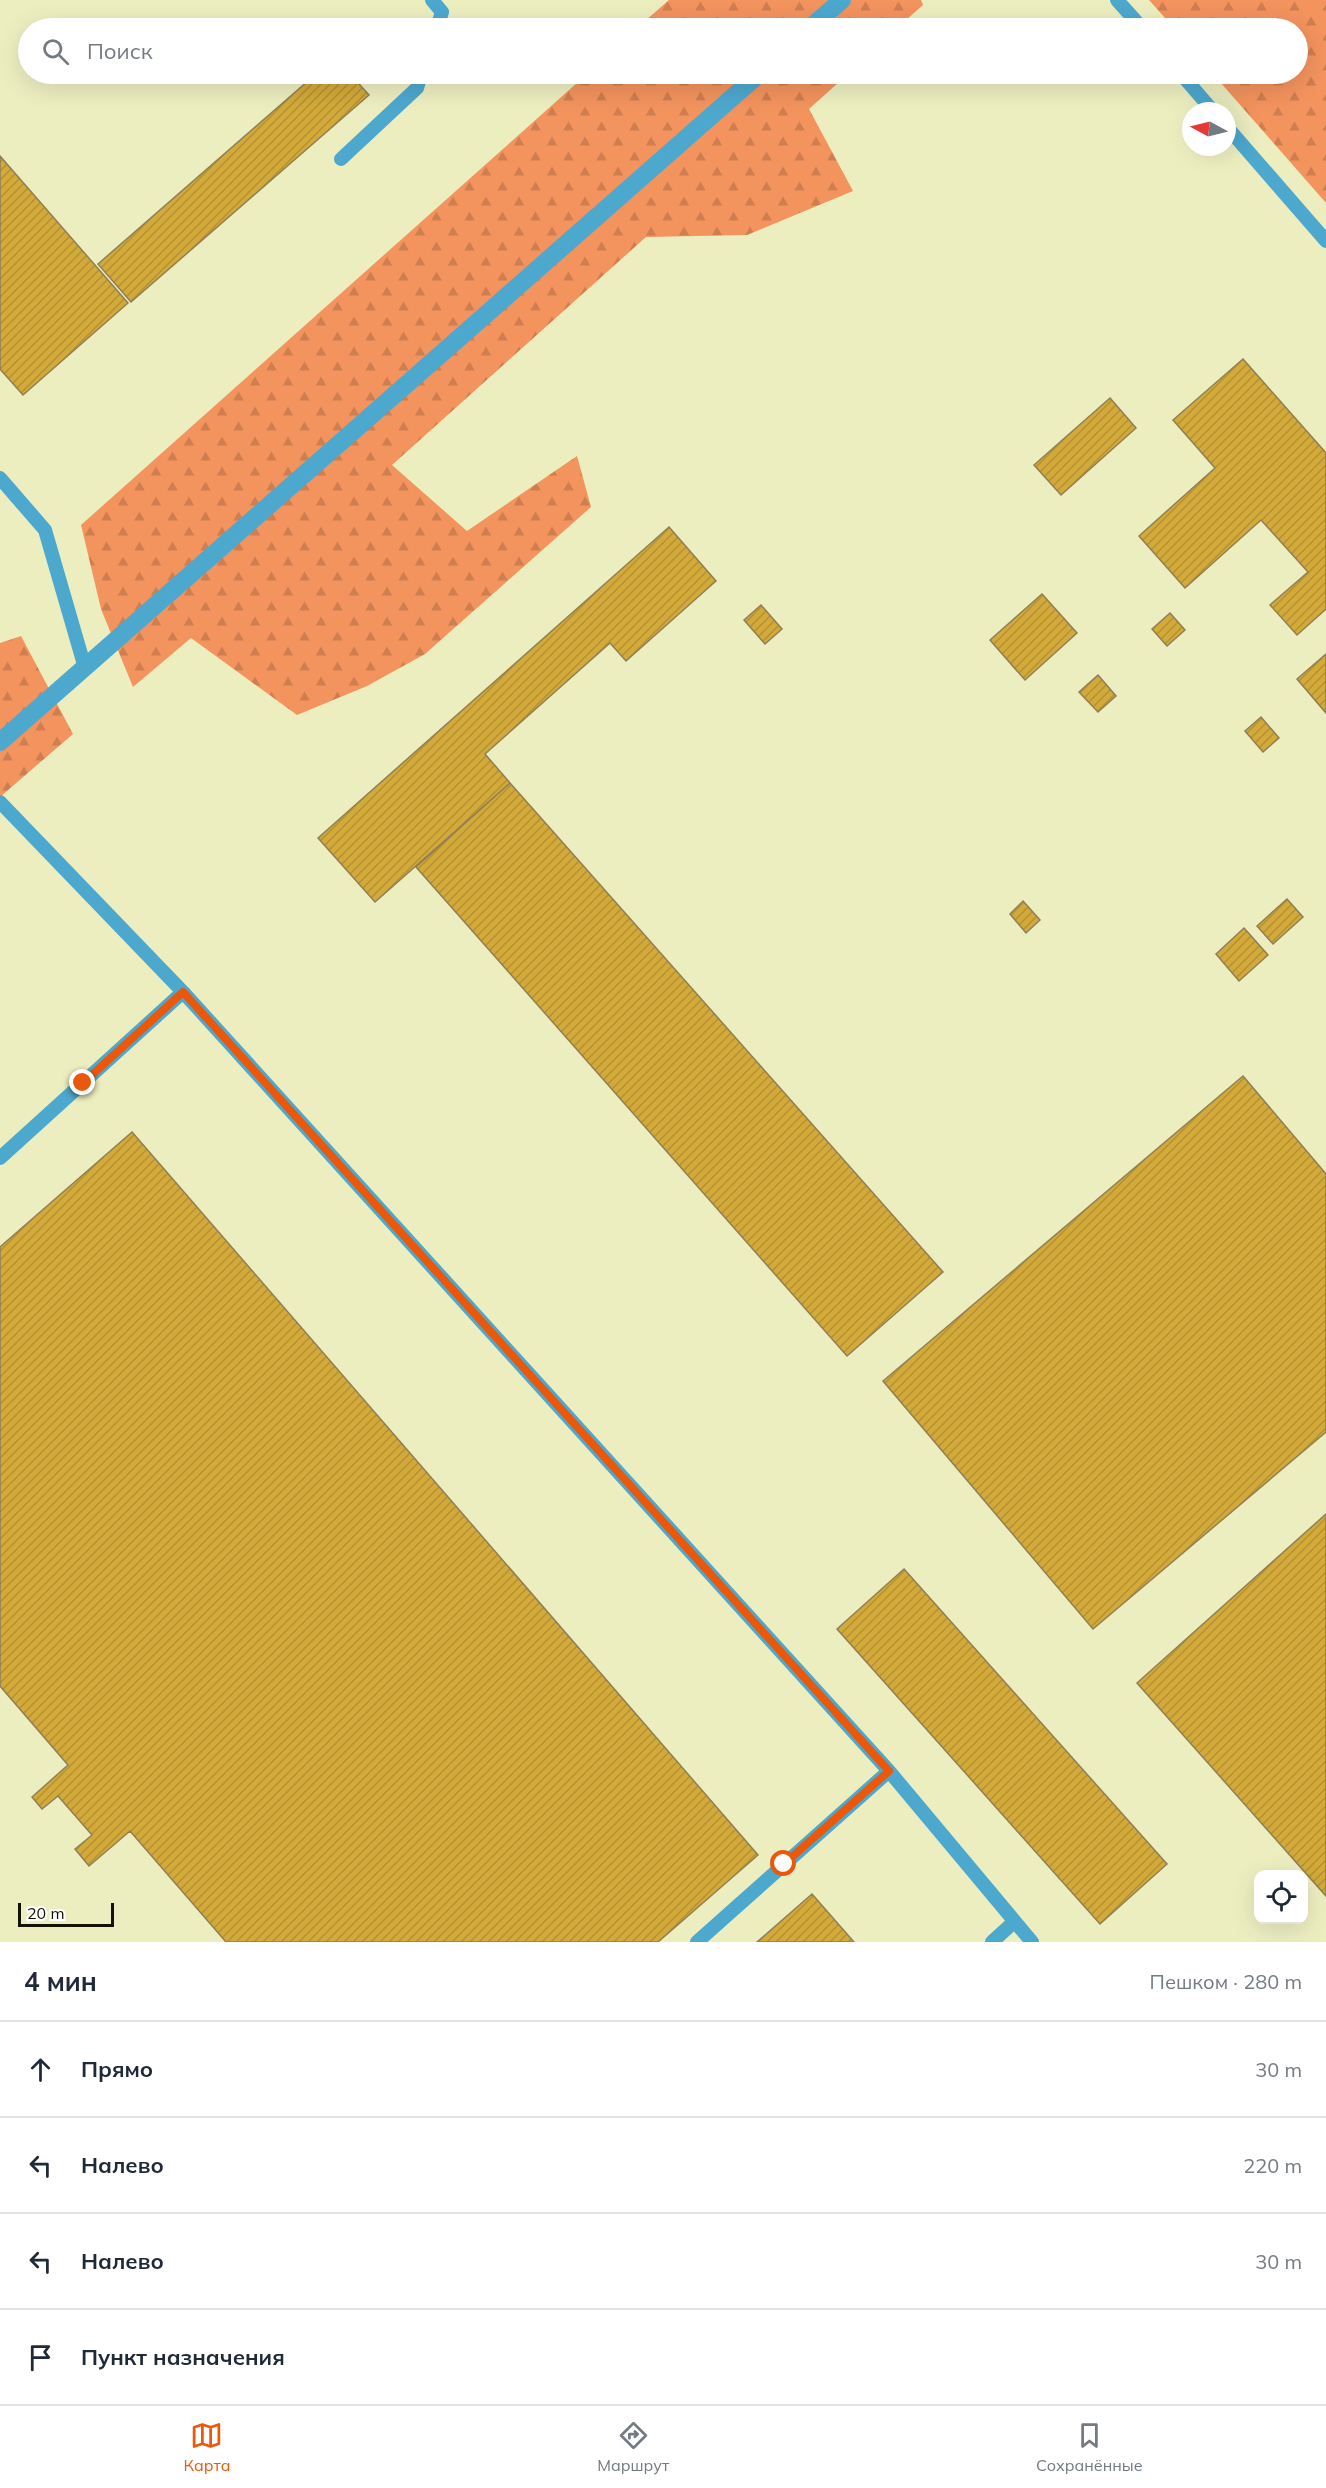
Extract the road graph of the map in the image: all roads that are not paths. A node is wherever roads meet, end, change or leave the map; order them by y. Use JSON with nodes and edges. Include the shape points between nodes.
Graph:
{"nodes":[{"id":1,"x":432,"y":0,"type":"edge"},
{"id":2,"x":842,"y":0,"type":"edge"},
{"id":3,"x":1117,"y":0,"type":"edge"},
{"id":4,"x":440,"y":18,"type":"edge"},
{"id":5,"x":821,"y":18,"type":"edge"},
{"id":6,"x":1133,"y":18,"type":"edge"},
{"id":7,"x":418,"y":84,"type":"edge"},
{"id":8,"x":748,"y":84,"type":"edge"},
{"id":9,"x":1190,"y":84,"type":"edge"},
{"id":10,"x":1205,"y":102,"type":"edge"},
{"id":11,"x":1236,"y":137,"type":"edge"},
{"id":12,"x":340,"y":159,"type":"dead end"},
{"id":13,"x":1326,"y":242,"type":"edge"},
{"id":14,"x":0,"y":478,"type":"edge"},
{"id":15,"x":85,"y":668,"type":"junction"},
{"id":16,"x":0,"y":742,"type":"edge"},
{"id":17,"x":0,"y":802,"type":"edge"},
{"id":18,"x":183,"y":992,"type":"junction"},
{"id":19,"x":0,"y":1158,"type":"edge"},
{"id":20,"x":889,"y":1771,"type":"junction"},
{"id":21,"x":1014,"y":1922,"type":"junction"},
{"id":22,"x":698,"y":1942,"type":"edge"},
{"id":23,"x":992,"y":1942,"type":"edge"},
{"id":24,"x":1032,"y":1942,"type":"edge"}],
"edges":[{"from":1,"to":4,"type":"lane","via":[[442,12]]},
{"from":2,"to":5,"type":"street"},
{"from":3,"to":6,"type":"lane"},
{"from":7,"to":12,"type":"lane"},
{"from":8,"to":15,"type":"street"},
{"from":9,"to":10,"type":"lane"},
{"from":11,"to":13,"type":"lane"},
{"from":14,"to":15,"type":"lane","via":[[45,530]]},
{"from":15,"to":16,"type":"street"},
{"from":17,"to":18,"type":"lane"},
{"from":18,"to":19,"type":"lane"},
{"from":18,"to":20,"type":"lane"},
{"from":20,"to":21,"type":"lane"},
{"from":20,"to":22,"type":"lane"},
{"from":21,"to":23,"type":"lane"},
{"from":21,"to":24,"type":"lane"}]}
